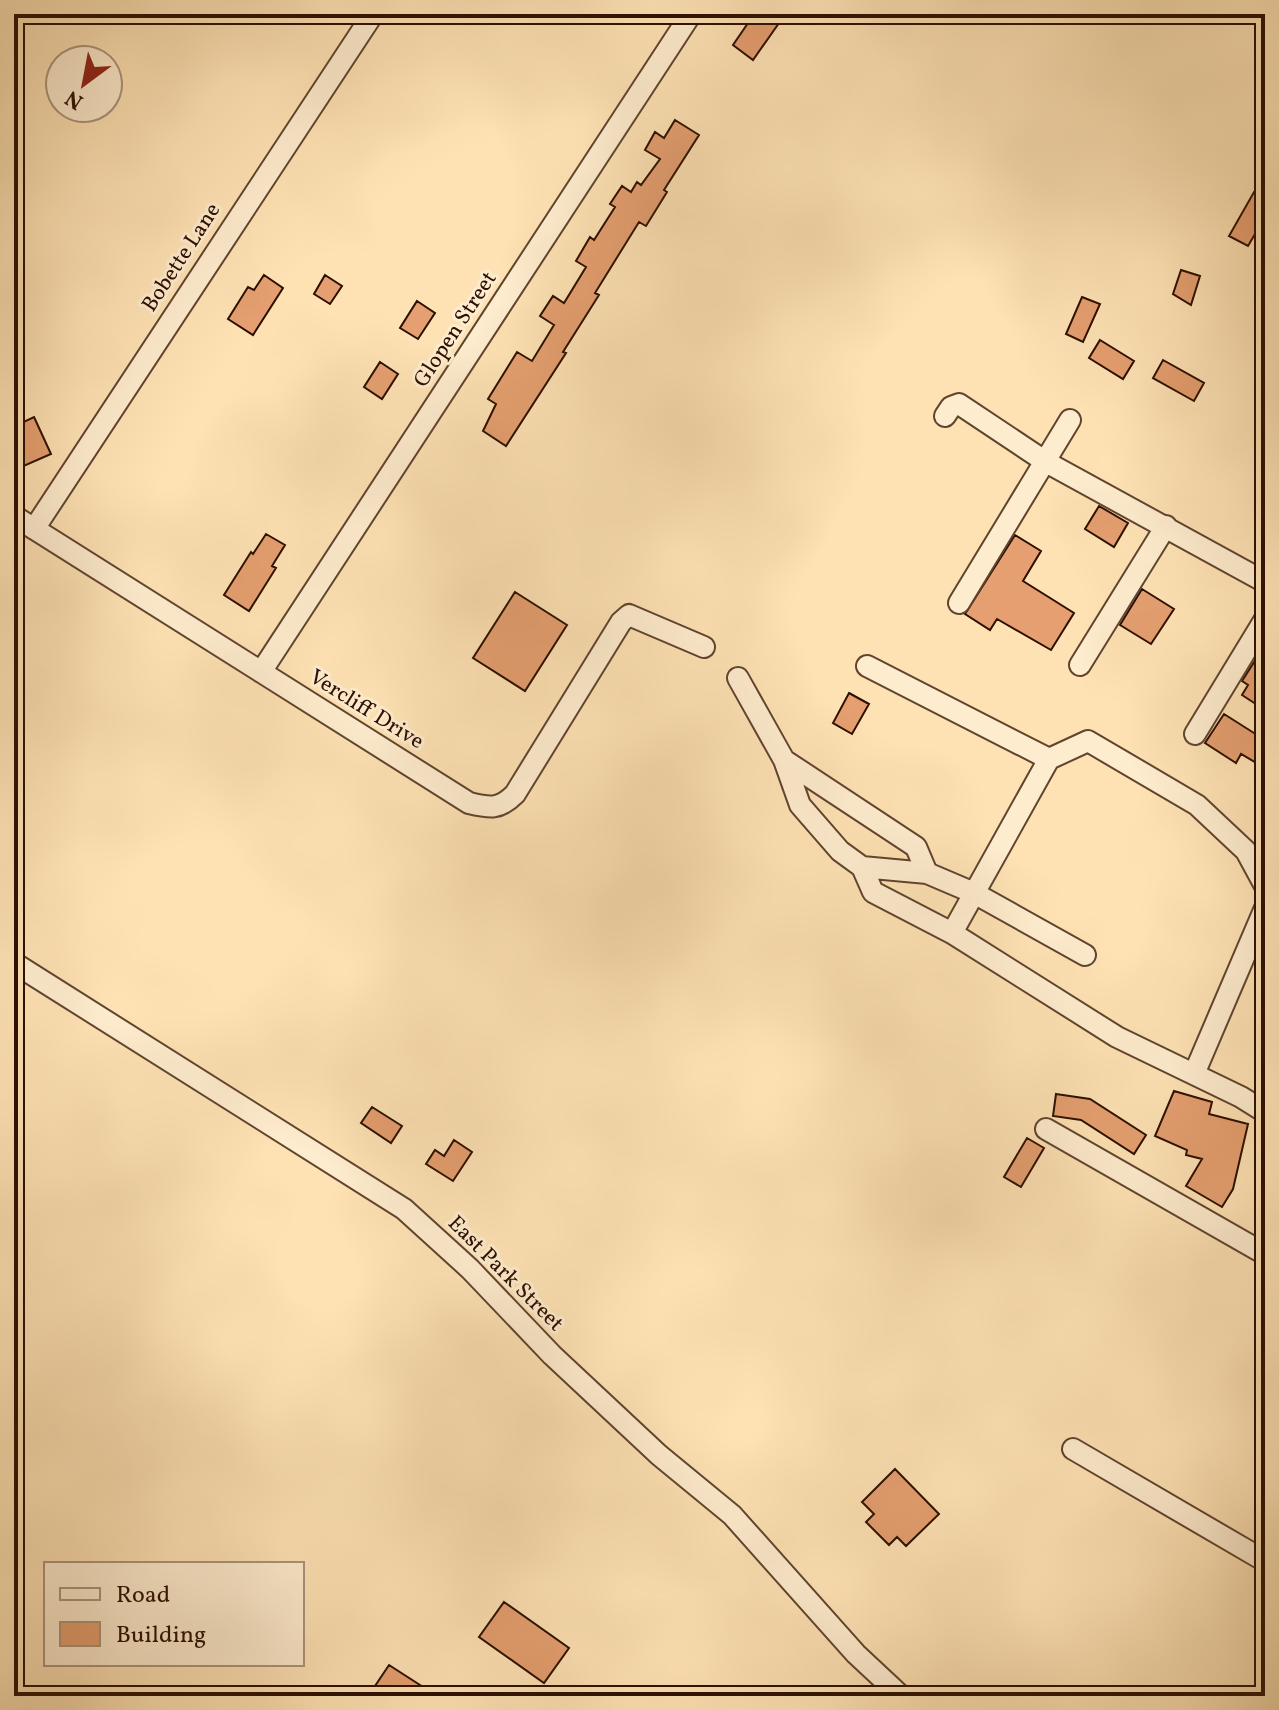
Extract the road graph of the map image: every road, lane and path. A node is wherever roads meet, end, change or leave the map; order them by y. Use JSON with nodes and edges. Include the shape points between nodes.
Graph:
{"nodes":[{"id":1,"x":373,"y":14,"type":"edge"},
{"id":2,"x":691,"y":14,"type":"edge"},
{"id":3,"x":945,"y":416,"type":"dead end"},
{"id":4,"x":1070,"y":420,"type":"dead end"},
{"id":5,"x":1046,"y":462,"type":"junction"},
{"id":6,"x":14,"y":516,"type":"edge"},
{"id":7,"x":1166,"y":526,"type":"junction"},
{"id":8,"x":34,"y":529,"type":"junction"},
{"id":9,"x":1265,"y":582,"type":"edge"},
{"id":10,"x":959,"y":603,"type":"dead end"},
{"id":11,"x":1265,"y":619,"type":"edge"},
{"id":12,"x":704,"y":647,"type":"dead end"},
{"id":13,"x":1080,"y":665,"type":"dead end"},
{"id":14,"x":867,"y":666,"type":"dead end"},
{"id":15,"x":261,"y":672,"type":"junction"},
{"id":16,"x":738,"y":678,"type":"dead end"},
{"id":17,"x":1195,"y":734,"type":"dead end"},
{"id":18,"x":1049,"y":759,"type":"junction"},
{"id":19,"x":784,"y":760,"type":"junction"},
{"id":20,"x":862,"y":867,"type":"junction"},
{"id":21,"x":927,"y":873,"type":"junction"},
{"id":22,"x":1265,"y":886,"type":"edge"},
{"id":23,"x":974,"y":893,"type":"junction"},
{"id":24,"x":1265,"y":908,"type":"edge"},
{"id":25,"x":952,"y":933,"type":"junction"},
{"id":26,"x":1085,"y":955,"type":"dead end"},
{"id":27,"x":14,"y":963,"type":"edge"},
{"id":28,"x":1194,"y":1074,"type":"junction"},
{"id":29,"x":1265,"y":1112,"type":"edge"},
{"id":30,"x":1046,"y":1129,"type":"dead end"},
{"id":31,"x":1265,"y":1254,"type":"edge"},
{"id":32,"x":1073,"y":1449,"type":"dead end"},
{"id":33,"x":1265,"y":1561,"type":"edge"},
{"id":34,"x":901,"y":1696,"type":"edge"}],
"edges":[{"from":1,"to":8,"type":"street","name":"Bobette Lane"},
{"from":2,"to":15,"type":"street","name":"Glopen Street"},
{"from":3,"to":5,"type":"street","via":[[959,404]]},
{"from":4,"to":5,"type":"street"},
{"from":5,"to":7,"type":"street"},
{"from":5,"to":10,"type":"street"},
{"from":6,"to":8,"type":"street","name":"Vercliff Drive"},
{"from":7,"to":9,"type":"street"},
{"from":7,"to":13,"type":"street"},
{"from":8,"to":15,"type":"street","name":"Vercliff Drive"},
{"from":11,"to":17,"type":"street"},
{"from":12,"to":15,"type":"street","name":"Vercliff Drive","via":[[629,615],[515,794],[505,804],[487,808],[469,803]]},
{"from":14,"to":18,"type":"street"},
{"from":16,"to":19,"type":"street"},
{"from":18,"to":22,"type":"street","via":[[1088,741],[1121,758],[1197,805],[1246,851]]},
{"from":18,"to":23,"type":"street"},
{"from":19,"to":20,"type":"street","via":[[800,805],[840,851]]},
{"from":19,"to":21,"type":"street","via":[[916,847]]},
{"from":20,"to":21,"type":"street"},
{"from":20,"to":25,"type":"street","via":[[873,892]]},
{"from":21,"to":23,"type":"street"},
{"from":23,"to":25,"type":"street"},
{"from":23,"to":26,"type":"street"},
{"from":24,"to":28,"type":"street"},
{"from":25,"to":28,"type":"street","via":[[1117,1037]]},
{"from":27,"to":34,"type":"street","name":"East Park Street","via":[[404,1209],[659,1455],[732,1515],[856,1654]]},
{"from":28,"to":29,"type":"street"},
{"from":30,"to":31,"type":"street"},
{"from":32,"to":33,"type":"street"}]}
